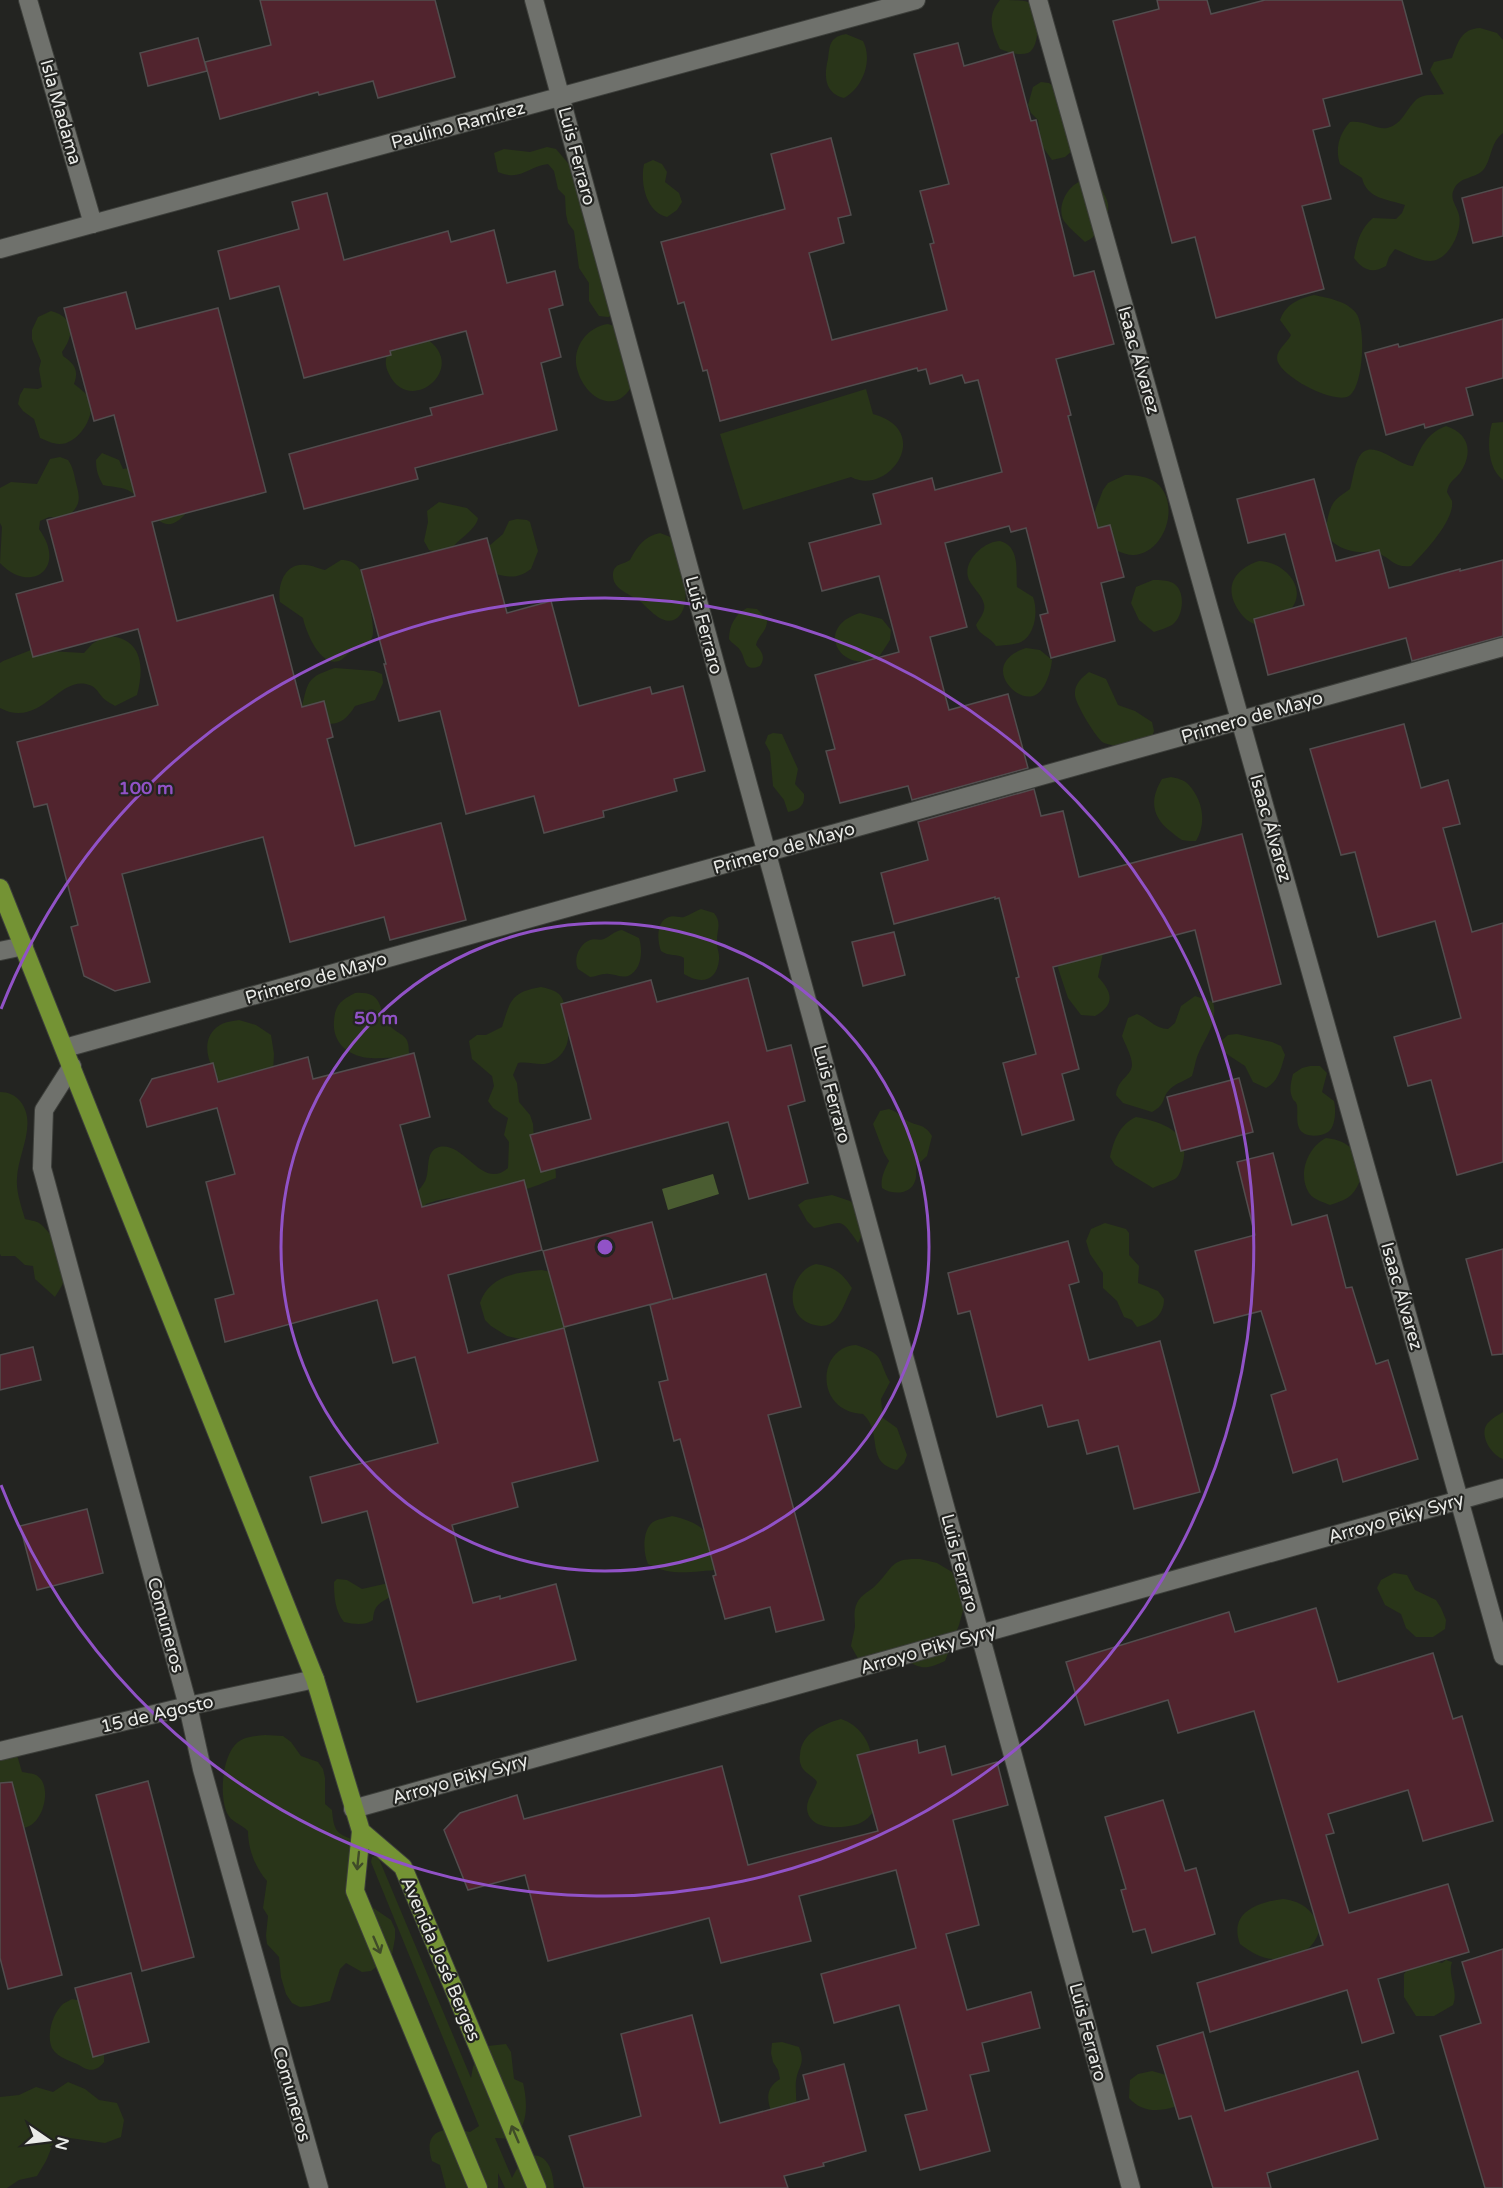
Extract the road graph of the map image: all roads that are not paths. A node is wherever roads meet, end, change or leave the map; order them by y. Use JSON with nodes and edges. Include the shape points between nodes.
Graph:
{"nodes":[{"id":1,"x":28,"y":0,"type":"edge"},
{"id":2,"x":534,"y":0,"type":"edge"},
{"id":3,"x":916,"y":0,"type":"edge"},
{"id":4,"x":1038,"y":0,"type":"edge"},
{"id":5,"x":560,"y":97,"type":"junction"},
{"id":6,"x":93,"y":224,"type":"junction"},
{"id":7,"x":0,"y":249,"type":"edge"},
{"id":8,"x":1503,"y":647,"type":"edge"},
{"id":9,"x":1240,"y":720,"type":"junction"},
{"id":10,"x":766,"y":852,"type":"junction"},
{"id":11,"x":0,"y":888,"type":"edge"},
{"id":12,"x":24,"y":946,"type":"junction"},
{"id":13,"x":0,"y":951,"type":"edge"},
{"id":14,"x":65,"y":1048,"type":"junction"},
{"id":15,"x":72,"y":1066,"type":"junction"},
{"id":16,"x":1503,"y":1488,"type":"edge"},
{"id":17,"x":1459,"y":1500,"type":"junction"},
{"id":18,"x":980,"y":1634,"type":"junction"},
{"id":19,"x":1503,"y":1656,"type":"edge"},
{"id":20,"x":315,"y":1679,"type":"junction"},
{"id":21,"x":188,"y":1706,"type":"junction"},
{"id":22,"x":0,"y":1751,"type":"edge"},
{"id":23,"x":353,"y":1809,"type":"junction"},
{"id":24,"x":361,"y":1831,"type":"junction"},
{"id":25,"x":319,"y":2188,"type":"edge"},
{"id":26,"x":478,"y":2188,"type":"edge"},
{"id":27,"x":537,"y":2188,"type":"edge"},
{"id":28,"x":1131,"y":2188,"type":"edge"}],
"edges":[{"from":1,"to":6,"type":"street","name":"Isla Madama"},
{"from":2,"to":5,"type":"street","name":"Luis Ferraro"},
{"from":3,"to":5,"type":"street","name":"Paulino Ramírez"},
{"from":4,"to":9,"type":"street","name":"Isaac Álvarez"},
{"from":5,"to":6,"type":"street","name":"Paulino Ramírez"},
{"from":5,"to":10,"type":"street","name":"Luis Ferraro"},
{"from":6,"to":7,"type":"street","name":"Paulino Ramírez"},
{"from":8,"to":9,"type":"street","name":"Primero de Mayo"},
{"from":9,"to":10,"type":"street","name":"Primero de Mayo"},
{"from":9,"to":17,"type":"street","name":"Isaac Álvarez"},
{"from":10,"to":14,"type":"street","name":"Primero de Mayo"},
{"from":10,"to":18,"type":"street","name":"Luis Ferraro"},
{"from":11,"to":12,"type":"main road"},
{"from":12,"to":13,"type":"street"},
{"from":12,"to":14,"type":"main road"},
{"from":14,"to":15,"type":"main road"},
{"from":15,"to":20,"type":"main road"},
{"from":15,"to":21,"type":"street","name":"Comuneros","via":[[44,1110],[42,1168]]},
{"from":16,"to":17,"type":"street","name":"Arroyo Piky Syry"},
{"from":17,"to":18,"type":"street","name":"Arroyo Piky Syry"},
{"from":17,"to":19,"type":"street","name":"Isaac Álvarez"},
{"from":18,"to":23,"type":"street","name":"Arroyo Piky Syry"},
{"from":18,"to":28,"type":"street","name":"Luis Ferraro"},
{"from":20,"to":21,"type":"street","name":"15 de Agosto"},
{"from":20,"to":23,"type":"main road"},
{"from":21,"to":22,"type":"street","name":"15 de Agosto"},
{"from":21,"to":25,"type":"street","name":"Comuneros","via":[[202,1769]]},
{"from":23,"to":24,"type":"main road"},
{"from":24,"to":26,"type":"main road","one_way":true,"via":[[355,1891]]},
{"from":27,"to":24,"type":"main road","name":"Avenida José Berges","one_way":true,"via":[[403,1867]]}]}
